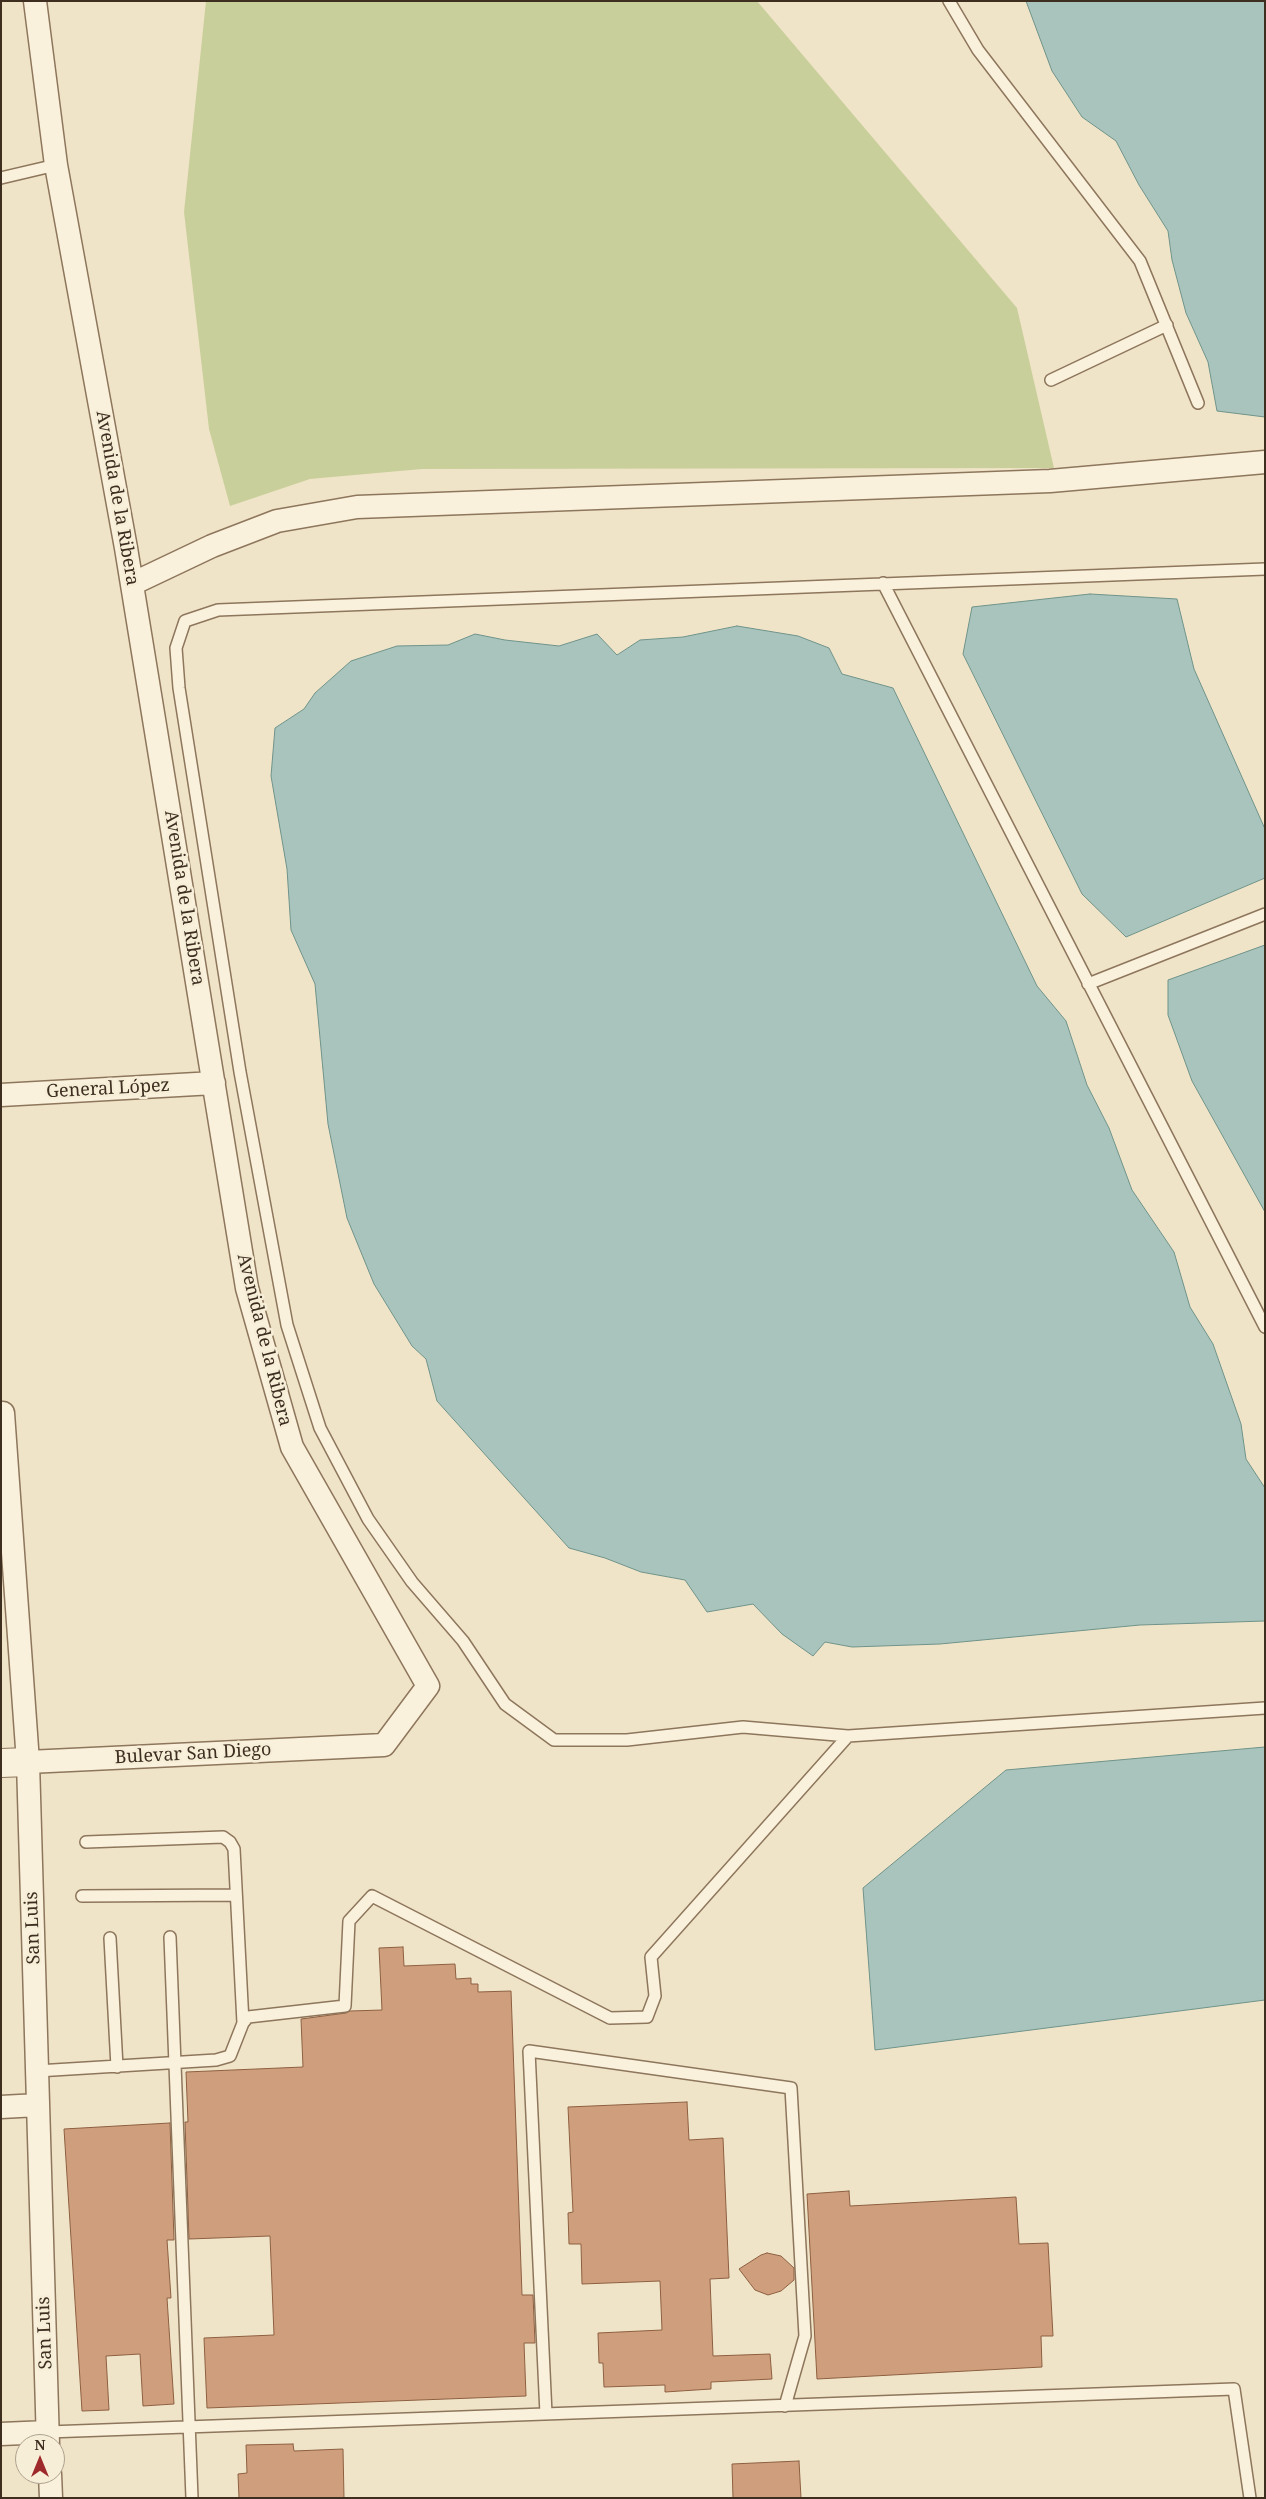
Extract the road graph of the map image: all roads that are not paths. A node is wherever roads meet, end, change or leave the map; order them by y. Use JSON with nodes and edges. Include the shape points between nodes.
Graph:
{"nodes":[{"id":1,"x":35,"y":1,"type":"edge"},
{"id":2,"x":949,"y":1,"type":"edge"},
{"id":3,"x":56,"y":165,"type":"junction"},
{"id":4,"x":1,"y":178,"type":"edge"},
{"id":5,"x":1167,"y":325,"type":"junction"},
{"id":6,"x":1051,"y":380,"type":"dead end"},
{"id":7,"x":1198,"y":403,"type":"dead end"},
{"id":8,"x":1265,"y":462,"type":"edge"},
{"id":9,"x":1265,"y":570,"type":"edge"},
{"id":10,"x":883,"y":583,"type":"junction"},
{"id":11,"x":132,"y":584,"type":"junction"},
{"id":12,"x":1265,"y":914,"type":"edge"},
{"id":13,"x":1088,"y":984,"type":"junction"},
{"id":14,"x":214,"y":1083,"type":"junction"},
{"id":15,"x":1,"y":1095,"type":"edge"},
{"id":16,"x":1265,"y":1327,"type":"edge"},
{"id":17,"x":2,"y":1413,"type":"edge"},
{"id":18,"x":1265,"y":1708,"type":"edge"},
{"id":19,"x":848,"y":1736,"type":"junction"},
{"id":20,"x":384,"y":1745,"type":"joint"},
{"id":21,"x":28,"y":1762,"type":"junction"},
{"id":22,"x":1,"y":1764,"type":"edge"},
{"id":23,"x":86,"y":1842,"type":"dead end"},
{"id":24,"x":236,"y":1895,"type":"junction"},
{"id":25,"x":82,"y":1896,"type":"dead end"},
{"id":26,"x":170,"y":1937,"type":"dead end"},
{"id":27,"x":110,"y":1938,"type":"dead end"},
{"id":28,"x":243,"y":2023,"type":"junction"},
{"id":29,"x":176,"y":2063,"type":"junction"},
{"id":30,"x":117,"y":2066,"type":"junction"},
{"id":31,"x":37,"y":2071,"type":"junction"},
{"id":32,"x":38,"y":2105,"type":"junction"},
{"id":33,"x":1,"y":2107,"type":"edge"},
{"id":34,"x":785,"y":2406,"type":"junction"},
{"id":35,"x":546,"y":2414,"type":"junction"},
{"id":36,"x":190,"y":2427,"type":"junction"},
{"id":37,"x":1,"y":2434,"type":"edge"},
{"id":38,"x":48,"y":2434,"type":"edge"},
{"id":39,"x":15,"y":2435,"type":"edge"},
{"id":40,"x":65,"y":2437,"type":"edge"},
{"id":41,"x":50,"y":2484,"type":"edge"},
{"id":42,"x":51,"y":2498,"type":"edge"},
{"id":43,"x":192,"y":2498,"type":"edge"},
{"id":44,"x":1250,"y":2498,"type":"edge"}],
"edges":[{"from":1,"to":3,"type":"street","name":"Avenida de la Ribera"},
{"from":2,"to":5,"type":"lane","via":[[978,50],[1140,261]]},
{"from":3,"to":4,"type":"lane"},
{"from":3,"to":11,"type":"street","name":"Avenida de la Ribera"},
{"from":5,"to":6,"type":"lane"},
{"from":5,"to":7,"type":"lane"},
{"from":8,"to":11,"type":"street","via":[[1050,481],[357,507],[277,521],[212,546]]},
{"from":9,"to":10,"type":"lane"},
{"from":10,"to":13,"type":"lane"},
{"from":10,"to":19,"type":"lane","via":[[218,610],[185,621],[176,648],[179,688],[238,1063],[287,1325],[320,1428],[368,1520],[412,1582],[463,1642],[505,1704],[554,1740],[627,1740],[743,1727]]},
{"from":11,"to":14,"type":"street","name":"Avenida de la Ribera"},
{"from":12,"to":13,"type":"lane"},
{"from":13,"to":16,"type":"lane"},
{"from":14,"to":15,"type":"street","name":"General López"},
{"from":14,"to":20,"type":"street","name":"Avenida de la Ribera","via":[[247,1288],[292,1448],[428,1686]]},
{"from":17,"to":21,"type":"street","name":"San Luis"},
{"from":18,"to":19,"type":"lane"},
{"from":19,"to":28,"type":"lane","via":[[651,1957],[655,1996],[647,2017],[610,2018],[372,1896],[349,1921],[345,2006],[248,2017]]},
{"from":20,"to":21,"type":"street","name":"Bulevar San Diego"},
{"from":21,"to":22,"type":"street","name":"Bulevar San Diego"},
{"from":21,"to":31,"type":"street","name":"San Luis"},
{"from":23,"to":24,"type":"lane","via":[[224,1837],[234,1849]]},
{"from":24,"to":25,"type":"lane"},
{"from":24,"to":28,"type":"lane"},
{"from":26,"to":29,"type":"lane"},
{"from":27,"to":30,"type":"lane"},
{"from":28,"to":29,"type":"lane","via":[[230,2056]]},
{"from":29,"to":30,"type":"lane"},
{"from":29,"to":36,"type":"lane"},
{"from":30,"to":31,"type":"lane"},
{"from":31,"to":32,"type":"street","name":"San Luis"},
{"from":32,"to":33,"type":"street"},
{"from":32,"to":38,"type":"street","name":"San Luis"},
{"from":34,"to":35,"type":"lane"},
{"from":34,"to":35,"type":"lane","via":[[805,2336],[791,2088],[529,2051]]},
{"from":34,"to":44,"type":"lane","via":[[1234,2389]]},
{"from":35,"to":36,"type":"lane"},
{"from":36,"to":40,"type":"lane"},
{"from":36,"to":43,"type":"lane"},
{"from":37,"to":39,"type":"street"},
{"from":41,"to":42,"type":"street"}]}
